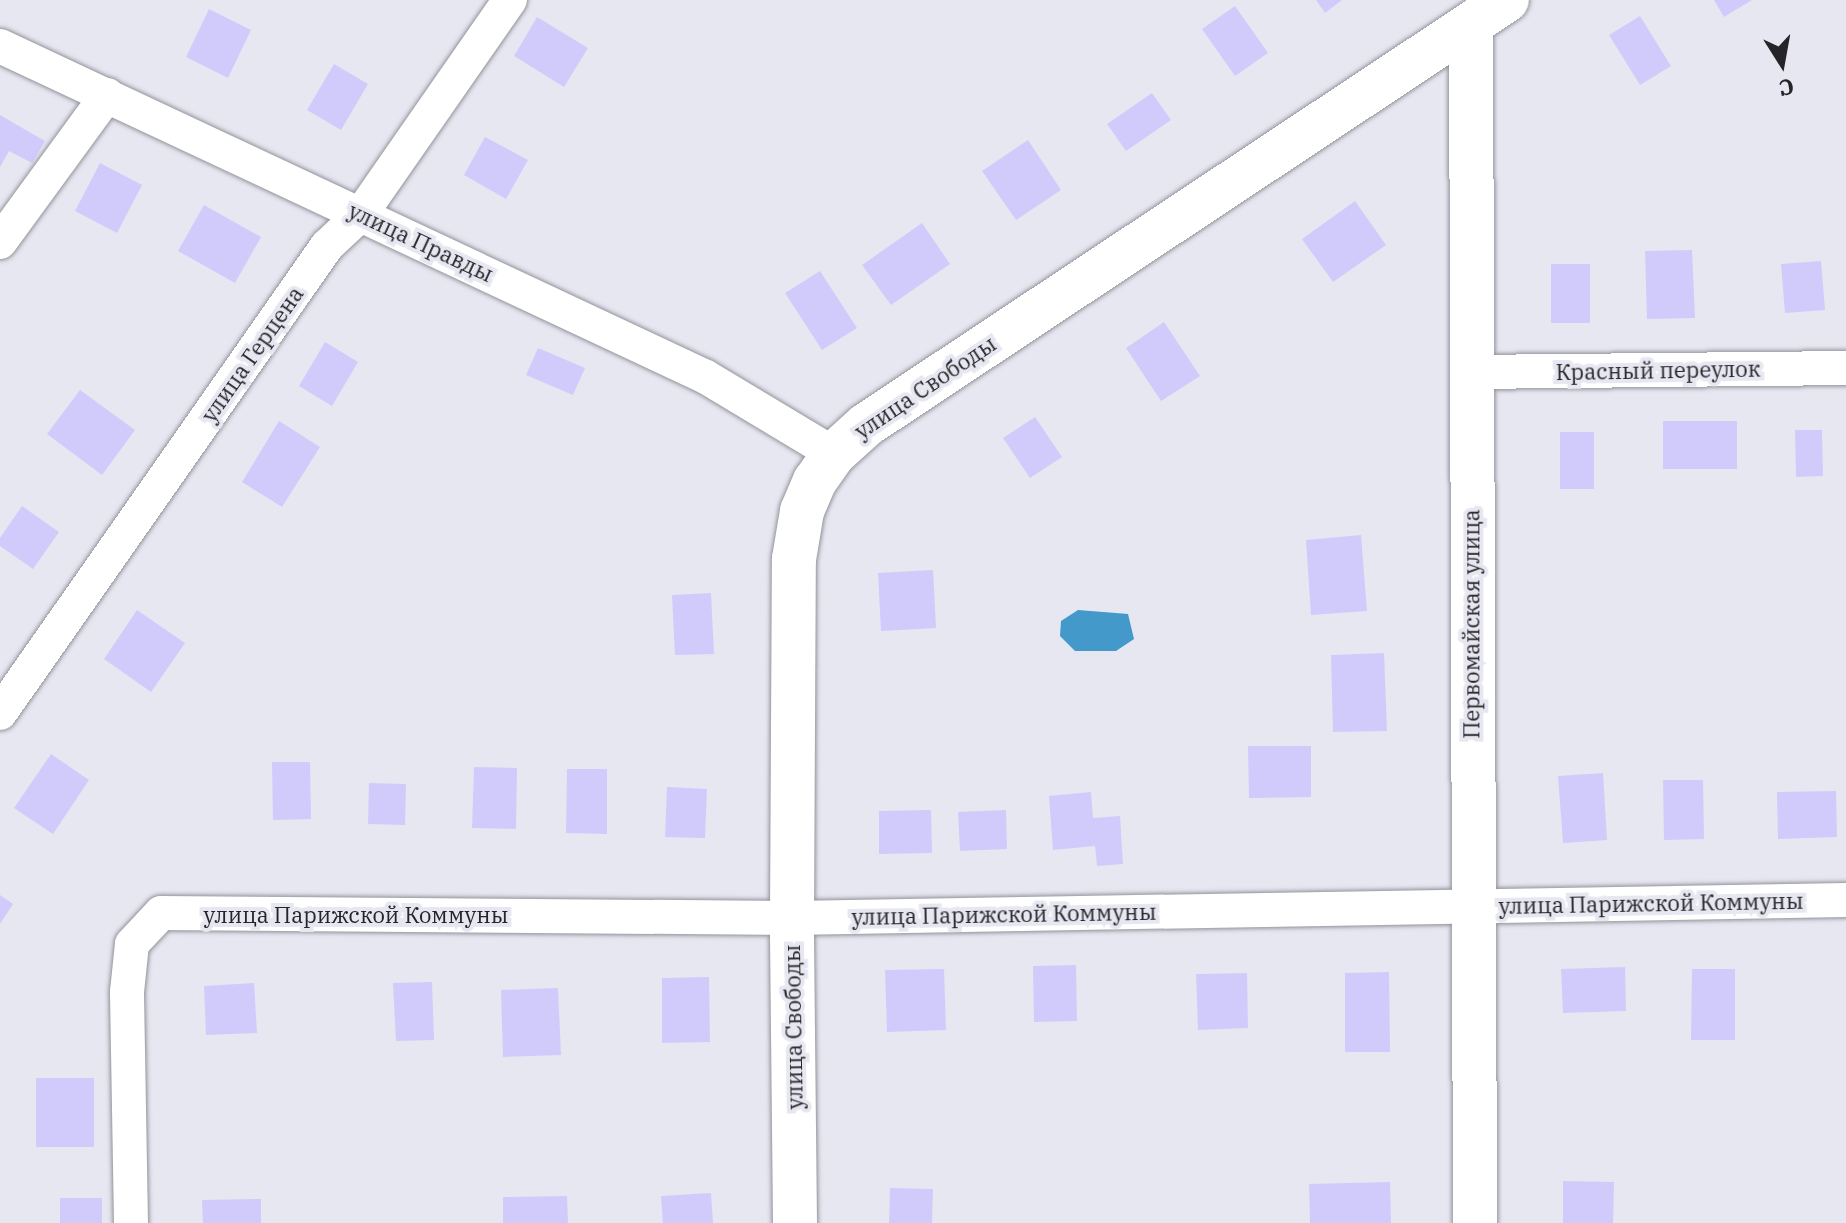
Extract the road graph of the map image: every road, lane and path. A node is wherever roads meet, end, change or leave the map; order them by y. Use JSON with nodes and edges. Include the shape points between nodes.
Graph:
{"nodes":[{"id":1,"x":510,"y":0,"type":"edge"},
{"id":2,"x":1507,"y":0,"type":"edge"},
{"id":3,"x":1471,"y":25,"type":"junction"},
{"id":4,"x":0,"y":46,"type":"edge"},
{"id":5,"x":107,"y":95,"type":"junction"},
{"id":6,"x":361,"y":214,"type":"junction"},
{"id":7,"x":0,"y":242,"type":"edge"},
{"id":8,"x":1846,"y":368,"type":"edge"},
{"id":9,"x":1469,"y":372,"type":"junction"},
{"id":10,"x":834,"y":454,"type":"junction"},
{"id":11,"x":0,"y":713,"type":"edge"},
{"id":12,"x":1846,"y":900,"type":"edge"},
{"id":13,"x":1473,"y":906,"type":"junction"},
{"id":14,"x":792,"y":918,"type":"junction"},
{"id":15,"x":131,"y":1223,"type":"edge"},
{"id":16,"x":795,"y":1223,"type":"edge"},
{"id":17,"x":1475,"y":1223,"type":"edge"}],
"edges":[{"from":1,"to":6,"type":"street","name":"улица Герцена"},
{"from":2,"to":3,"type":"main road","name":"улица Свободы"},
{"from":3,"to":9,"type":"main road","name":"Первомайская улица"},
{"from":3,"to":10,"type":"main road","name":"улица Свободы","via":[[866,425]]},
{"from":4,"to":5,"type":"street","name":"улица Правды"},
{"from":5,"to":6,"type":"street","name":"улица Правды"},
{"from":5,"to":7,"type":"street"},
{"from":6,"to":10,"type":"street","name":"улица Правды","via":[[706,377]]},
{"from":6,"to":11,"type":"street","name":"улица Герцена","via":[[327,246]]},
{"from":8,"to":9,"type":"street","name":"Красный переулок"},
{"from":9,"to":13,"type":"main road","name":"Первомайская улица"},
{"from":10,"to":14,"type":"main road","name":"улица Свободы","via":[[808,496],[795,543]]},
{"from":12,"to":13,"type":"street","name":"улица Парижской Коммуны"},
{"from":13,"to":14,"type":"street","name":"улица Парижской Коммуны"},
{"from":13,"to":17,"type":"main road","name":"Первомайская улица"},
{"from":14,"to":15,"type":"street","name":"улица Парижской Коммуны","via":[[161,913],[132,944],[127,992]]},
{"from":14,"to":16,"type":"main road","name":"улица Свободы"}]}
